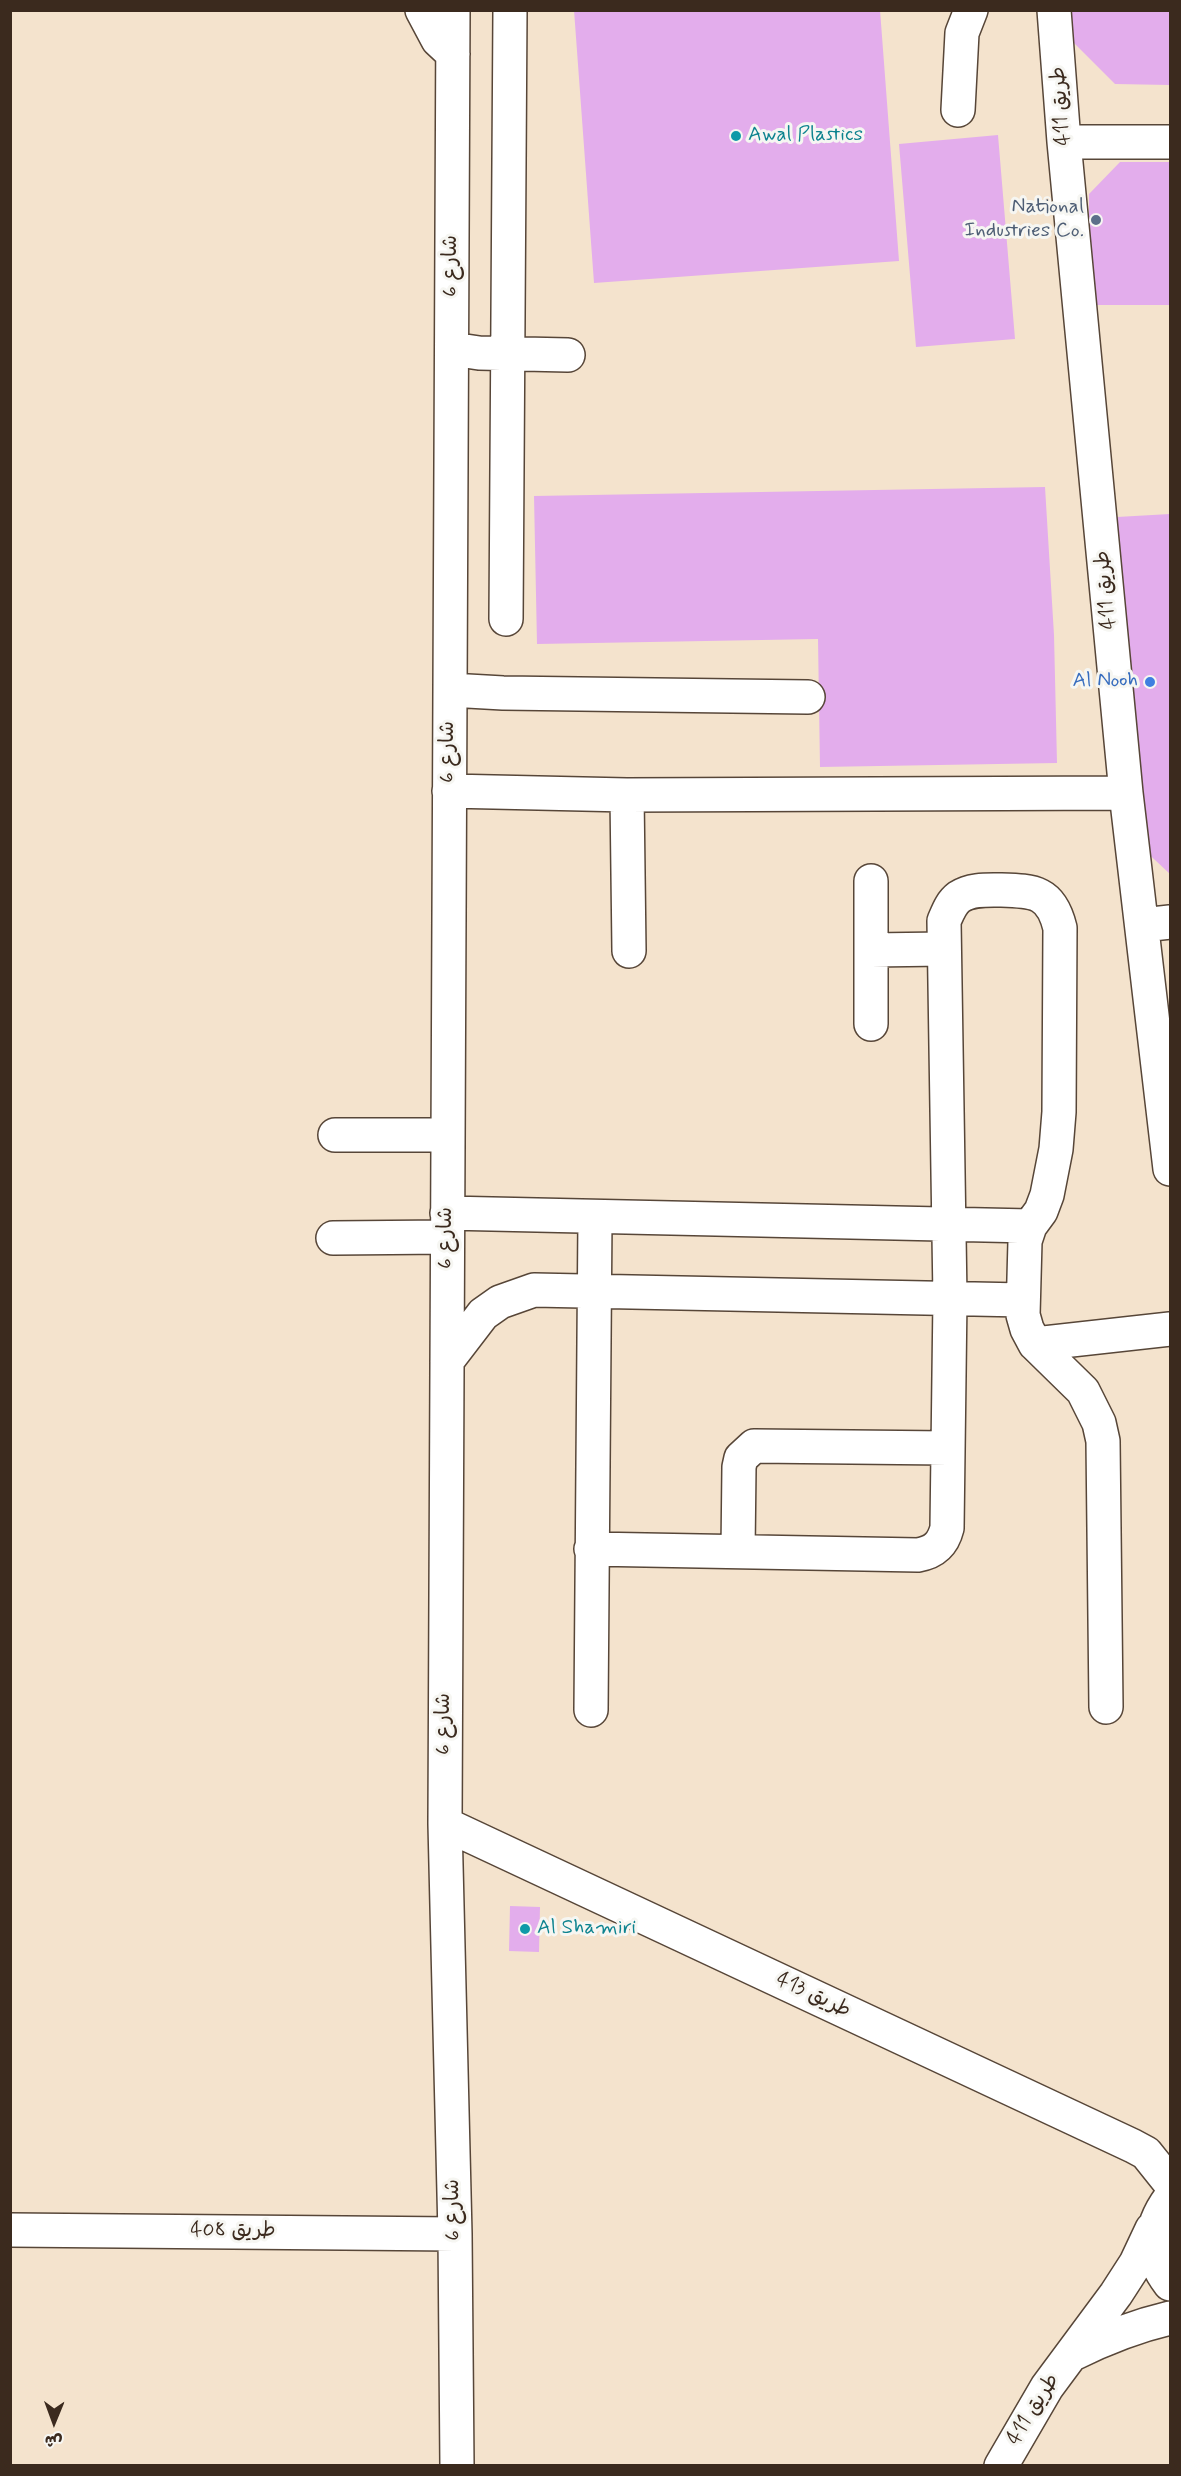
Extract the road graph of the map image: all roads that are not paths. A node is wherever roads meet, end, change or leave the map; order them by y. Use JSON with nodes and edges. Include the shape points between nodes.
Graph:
{"nodes":[{"id":1,"x":422,"y":10,"type":"edge"},
{"id":2,"x":453,"y":10,"type":"edge"},
{"id":3,"x":510,"y":10,"type":"edge"},
{"id":4,"x":971,"y":10,"type":"edge"},
{"id":5,"x":1054,"y":10,"type":"edge"},
{"id":6,"x":453,"y":54,"type":"junction"},
{"id":7,"x":958,"y":110,"type":"dead end"},
{"id":8,"x":1170,"y":141,"type":"edge"},
{"id":9,"x":1064,"y":142,"type":"junction"},
{"id":10,"x":452,"y":349,"type":"junction"},
{"id":11,"x":508,"y":354,"type":"junction"},
{"id":12,"x":568,"y":355,"type":"dead end"},
{"id":13,"x":506,"y":620,"type":"dead end"},
{"id":14,"x":450,"y":690,"type":"junction"},
{"id":15,"x":808,"y":698,"type":"dead end"},
{"id":16,"x":449,"y":791,"type":"junction"},
{"id":17,"x":1126,"y":793,"type":"junction"},
{"id":18,"x":627,"y":795,"type":"junction"},
{"id":19,"x":871,"y":881,"type":"dead end"},
{"id":20,"x":1157,"y":924,"type":"edge"},
{"id":21,"x":944,"y":949,"type":"junction"},
{"id":22,"x":871,"y":950,"type":"junction"},
{"id":23,"x":629,"y":951,"type":"dead end"},
{"id":24,"x":871,"y":1024,"type":"dead end"},
{"id":25,"x":335,"y":1135,"type":"dead end"},
{"id":26,"x":448,"y":1135,"type":"junction"},
{"id":27,"x":1170,"y":1169,"type":"edge"},
{"id":28,"x":594,"y":1218,"type":"junction"},
{"id":29,"x":949,"y":1224,"type":"junction"},
{"id":30,"x":447,"y":1225,"type":"junction"},
{"id":31,"x":1030,"y":1226,"type":"junction"},
{"id":32,"x":333,"y":1238,"type":"dead end"},
{"id":33,"x":594,"y":1290,"type":"junction"},
{"id":34,"x":950,"y":1298,"type":"junction"},
{"id":35,"x":1023,"y":1300,"type":"junction"},
{"id":36,"x":1170,"y":1329,"type":"edge"},
{"id":37,"x":1035,"y":1344,"type":"junction"},
{"id":38,"x":447,"y":1361,"type":"junction"},
{"id":39,"x":948,"y":1448,"type":"junction"},
{"id":40,"x":591,"y":1549,"type":"junction"},
{"id":41,"x":738,"y":1551,"type":"junction"},
{"id":42,"x":1106,"y":1707,"type":"dead end"},
{"id":43,"x":591,"y":1710,"type":"dead end"},
{"id":44,"x":445,"y":1824,"type":"junction"},
{"id":45,"x":1170,"y":2183,"type":"edge"},
{"id":46,"x":1170,"y":2198,"type":"edge"},
{"id":47,"x":1152,"y":2229,"type":"junction"},
{"id":48,"x":10,"y":2230,"type":"edge"},
{"id":49,"x":455,"y":2234,"type":"junction"},
{"id":50,"x":1170,"y":2284,"type":"edge"},
{"id":51,"x":1170,"y":2318,"type":"edge"},
{"id":52,"x":1068,"y":2356,"type":"junction"},
{"id":53,"x":457,"y":2466,"type":"edge"},
{"id":54,"x":1001,"y":2466,"type":"edge"}],
"edges":[{"from":1,"to":6,"type":"street","via":[[438,40]]},
{"from":2,"to":6,"type":"street","name":"شارع 6"},
{"from":3,"to":11,"type":"street"},
{"from":4,"to":7,"type":"street","via":[[963,33]]},
{"from":5,"to":9,"type":"street","name":"طريق 411"},
{"from":6,"to":10,"type":"street","name":"شارع 6"},
{"from":8,"to":9,"type":"street"},
{"from":9,"to":17,"type":"street","name":"طريق 411"},
{"from":10,"to":11,"type":"street"},
{"from":10,"to":14,"type":"street","name":"شارع 6"},
{"from":11,"to":12,"type":"street"},
{"from":11,"to":13,"type":"street"},
{"from":14,"to":15,"type":"street"},
{"from":14,"to":16,"type":"street","name":"شارع 6"},
{"from":16,"to":18,"type":"street"},
{"from":16,"to":26,"type":"street","name":"شارع 6"},
{"from":17,"to":18,"type":"street"},
{"from":17,"to":20,"type":"street","name":"طريق 411"},
{"from":18,"to":23,"type":"street"},
{"from":19,"to":22,"type":"street"},
{"from":20,"to":27,"type":"street","name":"طريق 411"},
{"from":21,"to":22,"type":"street"},
{"from":21,"to":29,"type":"street"},
{"from":21,"to":31,"type":"street","via":[[944,921],[958,898],[970,892],[1031,891],[1051,906],[1057,917],[1060,940],[1056,1149],[1047,1195]]},
{"from":22,"to":24,"type":"street"},
{"from":25,"to":26,"type":"street"},
{"from":26,"to":30,"type":"street","name":"شارع 6"},
{"from":28,"to":29,"type":"street"},
{"from":28,"to":30,"type":"street"},
{"from":28,"to":33,"type":"street"},
{"from":29,"to":31,"type":"street"},
{"from":29,"to":34,"type":"street"},
{"from":30,"to":32,"type":"street"},
{"from":30,"to":38,"type":"street","name":"شارع 6"},
{"from":31,"to":35,"type":"street","via":[[1025,1241]]},
{"from":33,"to":34,"type":"street"},
{"from":33,"to":38,"type":"street","via":[[534,1290],[500,1302],[483,1314]]},
{"from":33,"to":40,"type":"street"},
{"from":34,"to":35,"type":"street"},
{"from":34,"to":39,"type":"street"},
{"from":35,"to":37,"type":"street","via":[[1027,1329]]},
{"from":36,"to":37,"type":"street"},
{"from":37,"to":42,"type":"street","via":[[1083,1391],[1103,1441]]},
{"from":38,"to":44,"type":"street","name":"شارع 6"},
{"from":39,"to":41,"type":"street","via":[[947,1528],[944,1539],[928,1554]]},
{"from":39,"to":41,"type":"street","via":[[754,1446],[741,1458],[739,1467]]},
{"from":40,"to":41,"type":"street"},
{"from":40,"to":43,"type":"street"},
{"from":44,"to":45,"type":"street","name":"طريق 413","via":[[1133,2146],[1150,2157]]},
{"from":44,"to":49,"type":"street","name":"شارع 6"},
{"from":46,"to":47,"type":"street","name":"طريق 411"},
{"from":47,"to":50,"type":"street","via":[[1155,2253]]},
{"from":47,"to":52,"type":"street","name":"طريق 411","via":[[1116,2294]]},
{"from":48,"to":49,"type":"street","name":"طريق 408"},
{"from":49,"to":53,"type":"street","name":"شارع 6"},
{"from":51,"to":52,"type":"street","via":[[1140,2325]]},
{"from":52,"to":54,"type":"street","name":"طريق 411"}]}
